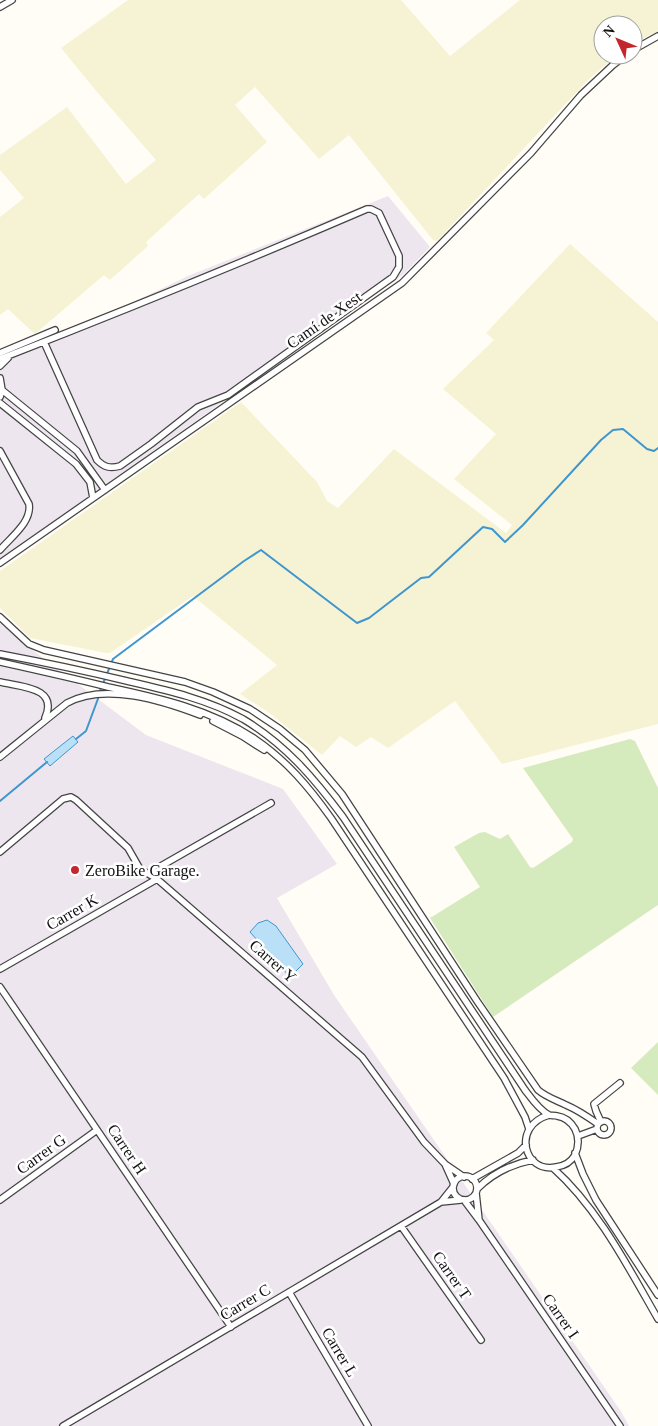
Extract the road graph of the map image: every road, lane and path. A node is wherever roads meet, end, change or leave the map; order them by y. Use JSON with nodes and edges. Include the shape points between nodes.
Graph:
{"nodes":[{"id":1,"x":12,"y":0,"type":"edge"},
{"id":2,"x":0,"y":7,"type":"edge"},
{"id":3,"x":658,"y":36,"type":"edge"},
{"id":4,"x":643,"y":44,"type":"edge"},
{"id":5,"x":613,"y":65,"type":"edge"},
{"id":6,"x":55,"y":330,"type":"dead end"},
{"id":7,"x":44,"y":342,"type":"junction"},
{"id":8,"x":0,"y":353,"type":"edge"},
{"id":9,"x":10,"y":356,"type":"junction"},
{"id":10,"x":0,"y":359,"type":"edge"},
{"id":11,"x":0,"y":366,"type":"edge"},
{"id":12,"x":0,"y":378,"type":"edge"},
{"id":13,"x":2,"y":390,"type":"junction"},
{"id":14,"x":0,"y":397,"type":"edge"},
{"id":15,"x":0,"y":403,"type":"edge"},
{"id":16,"x":0,"y":451,"type":"edge"},
{"id":17,"x":105,"y":490,"type":"junction"},
{"id":18,"x":93,"y":498,"type":"junction"},
{"id":19,"x":0,"y":550,"type":"edge"},
{"id":20,"x":0,"y":563,"type":"edge"},
{"id":21,"x":0,"y":617,"type":"edge"},
{"id":22,"x":0,"y":654,"type":"edge"},
{"id":23,"x":0,"y":662,"type":"edge"},
{"id":24,"x":0,"y":682,"type":"edge"},
{"id":25,"x":44,"y":720,"type":"junction"},
{"id":26,"x":0,"y":757,"type":"edge"},
{"id":27,"x":284,"y":763,"type":"junction"},
{"id":28,"x":270,"y":803,"type":"dead end"},
{"id":29,"x":0,"y":852,"type":"edge"},
{"id":30,"x":157,"y":879,"type":"junction"},
{"id":31,"x":0,"y":969,"type":"edge"},
{"id":32,"x":0,"y":987,"type":"edge"},
{"id":33,"x":620,"y":1083,"type":"dead end"},
{"id":34,"x":549,"y":1115,"type":"junction"},
{"id":35,"x":599,"y":1125,"type":"junction"},
{"id":36,"x":529,"y":1129,"type":"junction"},
{"id":37,"x":97,"y":1130,"type":"junction"},
{"id":38,"x":578,"y":1136,"type":"junction"},
{"id":39,"x":526,"y":1145,"type":"junction"},
{"id":40,"x":575,"y":1153,"type":"junction"},
{"id":41,"x":533,"y":1160,"type":"junction"},
{"id":42,"x":445,"y":1164,"type":"junction"},
{"id":43,"x":553,"y":1168,"type":"junction"},
{"id":44,"x":464,"y":1176,"type":"junction"},
{"id":45,"x":472,"y":1179,"type":"junction"},
{"id":46,"x":453,"y":1186,"type":"junction"},
{"id":47,"x":476,"y":1190,"type":"junction"},
{"id":48,"x":0,"y":1200,"type":"edge"},
{"id":49,"x":462,"y":1200,"type":"junction"},
{"id":50,"x":441,"y":1202,"type":"junction"},
{"id":51,"x":480,"y":1220,"type":"junction"},
{"id":52,"x":401,"y":1226,"type":"junction"},
{"id":53,"x":289,"y":1292,"type":"junction"},
{"id":54,"x":658,"y":1295,"type":"edge"},
{"id":55,"x":658,"y":1319,"type":"edge"},
{"id":56,"x":231,"y":1327,"type":"junction"},
{"id":57,"x":481,"y":1340,"type":"dead end"},
{"id":58,"x":63,"y":1426,"type":"edge"},
{"id":59,"x":368,"y":1426,"type":"edge"},
{"id":60,"x":620,"y":1426,"type":"edge"}],
"edges":[{"from":1,"to":2,"type":"street"},
{"from":3,"to":4,"type":"street"},
{"from":5,"to":17,"type":"street","name":"Camí de Xest","via":[[402,283]]},
{"from":6,"to":8,"type":"street"},
{"from":7,"to":7,"type":"street","via":[[367,209],[376,211],[382,218],[400,256],[399,268],[393,277],[228,395],[198,407],[114,468],[97,460]]},
{"from":7,"to":9,"type":"street"},
{"from":9,"to":10,"type":"street"},
{"from":9,"to":11,"type":"street"},
{"from":12,"to":13,"type":"street"},
{"from":13,"to":14,"type":"street"},
{"from":13,"to":17,"type":"street","via":[[77,450]]},
{"from":15,"to":18,"type":"street","via":[[76,464],[90,482]]},
{"from":16,"to":19,"type":"street","via":[[30,511],[26,522]]},
{"from":17,"to":18,"type":"street","name":"Camí de Xest"},
{"from":18,"to":20,"type":"street","name":"Camí de Xest"},
{"from":21,"to":35,"type":"street","via":[[29,644],[44,650],[185,682],[213,692],[250,709],[305,750],[342,794],[538,1090]]},
{"from":22,"to":34,"type":"street","via":[[182,694],[241,718],[279,744],[301,764],[343,817],[524,1090]]},
{"from":23,"to":27,"type":"street","via":[[187,706],[227,722],[255,739]]},
{"from":24,"to":25,"type":"street","via":[[34,689],[46,697],[49,709]]},
{"from":25,"to":26,"type":"street"},
{"from":25,"to":27,"type":"street","via":[[77,698],[110,693],[198,714],[219,723]]},
{"from":27,"to":36,"type":"street","via":[[307,785],[331,818],[504,1078],[526,1117]]},
{"from":28,"to":30,"type":"street","via":[[161,866]]},
{"from":29,"to":30,"type":"street","name":"Carrer Y","via":[[68,797],[76,800],[128,848],[140,868]]},
{"from":30,"to":31,"type":"street","name":"Carrer K"},
{"from":30,"to":42,"type":"street","name":"Carrer Y","via":[[362,1057],[424,1142]]},
{"from":32,"to":37,"type":"street","name":"Carrer H"},
{"from":33,"to":35,"type":"street","via":[[594,1104]]},
{"from":34,"to":36,"type":"street","via":[[540,1118]]},
{"from":34,"to":38,"type":"street","via":[[567,1120]]},
{"from":35,"to":38,"type":"street"},
{"from":36,"to":39,"type":"street"},
{"from":37,"to":48,"type":"street","name":"Carrer G"},
{"from":37,"to":56,"type":"street","name":"Carrer H"},
{"from":38,"to":40,"type":"street"},
{"from":39,"to":41,"type":"street"},
{"from":39,"to":45,"type":"street","via":[[518,1154]]},
{"from":40,"to":43,"type":"street","via":[[563,1166]]},
{"from":40,"to":54,"type":"street","via":[[596,1200]]},
{"from":41,"to":43,"type":"street","via":[[541,1166]]},
{"from":41,"to":47,"type":"street","via":[[510,1167]]},
{"from":42,"to":44,"type":"street","name":"Carrer Y"},
{"from":42,"to":46,"type":"street","name":"Carrer Y"},
{"from":43,"to":55,"type":"street","via":[[582,1198]]},
{"from":44,"to":45,"type":"street"},
{"from":44,"to":46,"type":"street"},
{"from":45,"to":47,"type":"street"},
{"from":46,"to":49,"type":"street","via":[[456,1196]]},
{"from":46,"to":50,"type":"street","name":"Carrer C"},
{"from":47,"to":49,"type":"street","via":[[472,1198]]},
{"from":47,"to":51,"type":"street","name":"Carrer I"},
{"from":49,"to":50,"type":"street","name":"Carrer C"},
{"from":49,"to":51,"type":"street","name":"Carrer I"},
{"from":50,"to":52,"type":"street","name":"Carrer C"},
{"from":51,"to":60,"type":"street","name":"Carrer I"},
{"from":52,"to":53,"type":"street","name":"Carrer C"},
{"from":52,"to":57,"type":"street","name":"Carrer T"},
{"from":53,"to":56,"type":"street","name":"Carrer C"},
{"from":53,"to":59,"type":"street","name":"Carrer L"},
{"from":56,"to":58,"type":"street","name":"Carrer C"}]}
